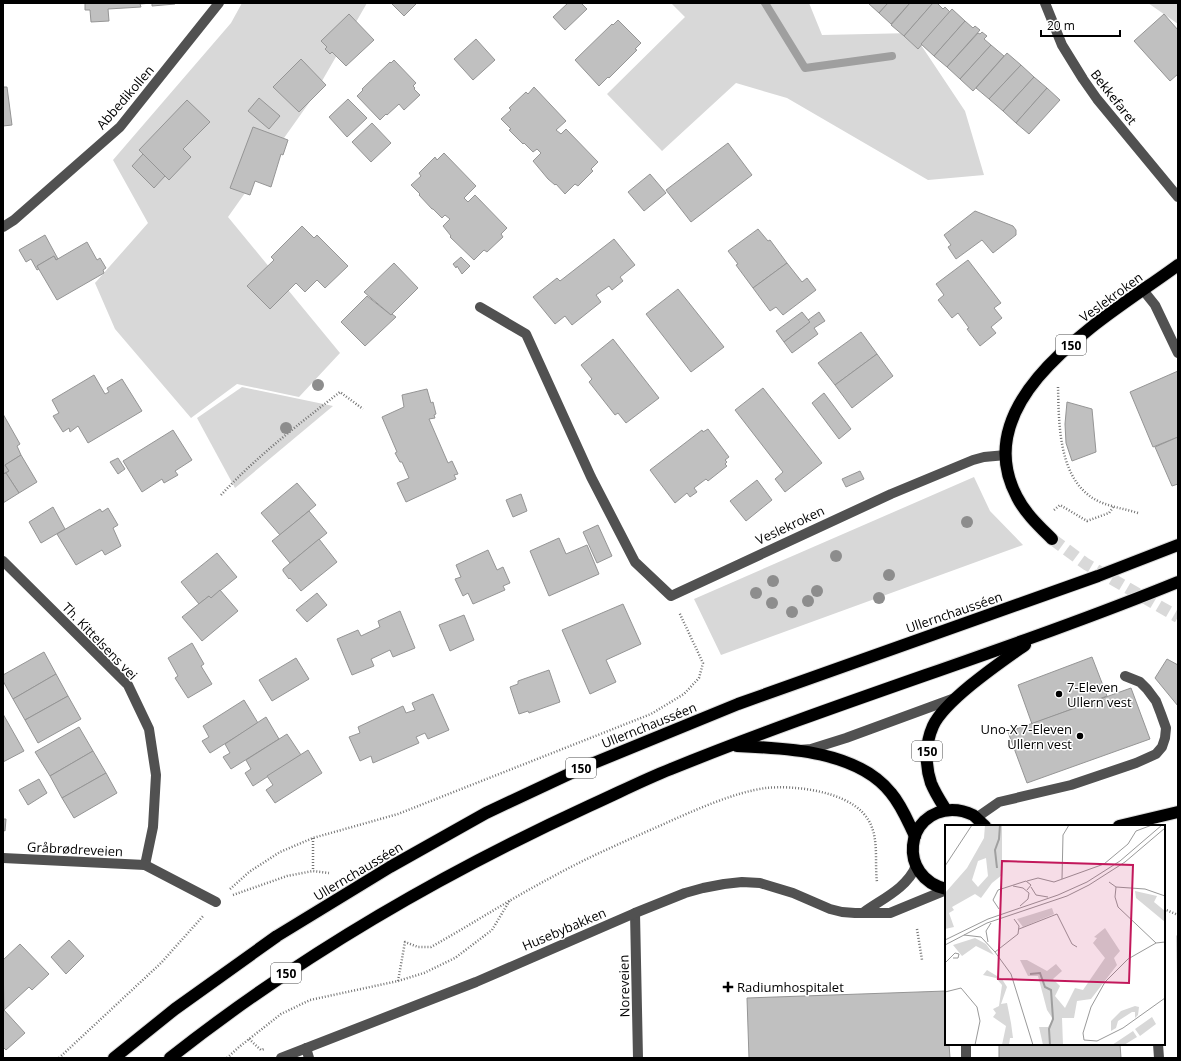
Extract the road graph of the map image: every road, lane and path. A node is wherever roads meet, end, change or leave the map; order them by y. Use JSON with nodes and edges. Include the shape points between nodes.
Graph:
{"nodes":[{"id":1,"x":219,"y":3,"type":"edge"},
{"id":2,"x":1045,"y":3,"type":"edge"},
{"id":3,"x":1178,"y":197,"type":"edge"},
{"id":4,"x":3,"y":227,"type":"edge"},
{"id":5,"x":1178,"y":266,"type":"edge"},
{"id":6,"x":1143,"y":290,"type":"junction"},
{"id":7,"x":480,"y":307,"type":"dead end"},
{"id":8,"x":1178,"y":353,"type":"edge"},
{"id":9,"x":1058,"y":387,"type":"dead end"},
{"id":10,"x":364,"y":409,"type":"dead end"},
{"id":11,"x":1006,"y":455,"type":"junction"},
{"id":12,"x":221,"y":495,"type":"dead end"},
{"id":13,"x":1114,"y":506,"type":"junction"},
{"id":14,"x":1054,"y":510,"type":"dead end"},
{"id":15,"x":1138,"y":513,"type":"dead end"},
{"id":16,"x":1052,"y":539,"type":"tunnel mouth"},
{"id":17,"x":1178,"y":545,"type":"edge"},
{"id":18,"x":3,"y":561,"type":"edge"},
{"id":19,"x":1178,"y":582,"type":"edge"},
{"id":20,"x":671,"y":596,"type":"junction"},
{"id":21,"x":1035,"y":637,"type":"junction"},
{"id":22,"x":1125,"y":676,"type":"dead end"},
{"id":23,"x":957,"y":697,"type":"junction"},
{"id":24,"x":732,"y":746,"type":"junction"},
{"id":25,"x":797,"y":750,"type":"junction"},
{"id":26,"x":946,"y":810,"type":"junction"},
{"id":27,"x":1178,"y":812,"type":"edge"},
{"id":28,"x":1145,"y":823,"type":"edge"},
{"id":29,"x":983,"y":824,"type":"edge"},
{"id":30,"x":1128,"y":825,"type":"edge"},
{"id":31,"x":915,"y":836,"type":"junction"},
{"id":32,"x":313,"y":838,"type":"junction"},
{"id":33,"x":3,"y":858,"type":"edge"},
{"id":34,"x":145,"y":865,"type":"junction"},
{"id":35,"x":916,"y":866,"type":"junction"},
{"id":36,"x":313,"y":871,"type":"junction"},
{"id":37,"x":329,"y":873,"type":"dead end"},
{"id":38,"x":877,"y":885,"type":"dead end"},
{"id":39,"x":945,"y":889,"type":"edge"},
{"id":40,"x":945,"y":889,"type":"edge"},
{"id":41,"x":510,"y":900,"type":"junction"},
{"id":42,"x":216,"y":902,"type":"junction"},
{"id":43,"x":1165,"y":909,"type":"edge"},
{"id":44,"x":864,"y":912,"type":"junction"},
{"id":45,"x":635,"y":913,"type":"junction"},
{"id":46,"x":1178,"y":915,"type":"edge"},
{"id":47,"x":917,"y":929,"type":"dead end"},
{"id":48,"x":922,"y":960,"type":"dead end"},
{"id":49,"x":398,"y":981,"type":"junction"},
{"id":50,"x":966,"y":1045,"type":"edge"},
{"id":51,"x":1158,"y":1045,"type":"edge"},
{"id":52,"x":308,"y":1053,"type":"edge"},
{"id":53,"x":59,"y":1058,"type":"edge"},
{"id":54,"x":114,"y":1058,"type":"edge"},
{"id":55,"x":170,"y":1058,"type":"edge"},
{"id":56,"x":227,"y":1058,"type":"edge"},
{"id":57,"x":281,"y":1058,"type":"edge"},
{"id":58,"x":638,"y":1058,"type":"edge"},
{"id":59,"x":966,"y":1058,"type":"edge"},
{"id":60,"x":1159,"y":1058,"type":"edge"}],
"edges":[{"from":1,"to":4,"type":"street","name":"Abbedikollen","via":[[120,127]]},
{"from":2,"to":3,"type":"street","name":"Bekkefaret","via":[[1062,45],[1083,79]]},
{"from":5,"to":6,"type":"highway","name":"Veslekroken","number":"150"},
{"from":6,"to":8,"type":"street","via":[[1156,305]]},
{"from":6,"to":11,"type":"highway","name":"Veslekroken","number":"150","via":[[1071,344],[1038,377],[1017,407],[1010,423]]},
{"from":7,"to":20,"type":"street","via":[[526,334],[591,477],[634,562]]},
{"from":9,"to":13,"type":"path","via":[[1060,437],[1071,473],[1088,494]]},
{"from":10,"to":12,"type":"path","via":[[340,392],[297,426]]},
{"from":11,"to":16,"type":"highway","number":"150","via":[[1011,484],[1017,498],[1036,524]]},
{"from":11,"to":20,"type":"street","name":"Veslekroken","via":[[973,460],[891,494]]},
{"from":13,"to":14,"type":"path","via":[[1109,513],[1087,521],[1060,505]]},
{"from":13,"to":15,"type":"path"},
{"from":17,"to":54,"type":"highway","name":"Ullernchausséen","number":"150","via":[[1076,584],[738,704],[584,767],[486,813],[390,867],[277,936],[175,1009]]},
{"from":18,"to":34,"type":"street","name":"Th. Kittelsens vei","via":[[128,685],[149,729],[156,775],[153,827]]},
{"from":19,"to":21,"type":"highway","number":"150"},
{"from":20,"to":32,"type":"path","via":[[703,663],[699,678],[684,694],[651,714],[405,811]]},
{"from":21,"to":23,"type":"highway","number":"150"},
{"from":21,"to":24,"type":"highway","number":"150"},
{"from":22,"to":29,"type":"street","via":[[1140,682],[1156,701],[1166,728],[1162,747],[1156,754],[1071,785],[999,802]]},
{"from":23,"to":25,"type":"street","via":[[846,738],[811,749]]},
{"from":23,"to":26,"type":"highway","number":"150","via":[[940,714],[927,747],[932,784]]},
{"from":24,"to":25,"type":"highway","number":"150"},
{"from":24,"to":55,"type":"highway","number":"150","via":[[667,771],[572,814],[485,856],[407,899],[289,971],[226,1014]]},
{"from":25,"to":31,"type":"highway","number":"150","via":[[844,762],[861,768],[874,777],[891,792]]},
{"from":26,"to":29,"type":"highway","via":[[960,810],[974,816]]},
{"from":26,"to":31,"type":"highway","via":[[933,815],[922,824]]},
{"from":27,"to":28,"type":"highway"},
{"from":28,"to":30,"type":"highway"},
{"from":31,"to":35,"type":"highway","via":[[913,856]]},
{"from":32,"to":36,"type":"path"},
{"from":32,"to":42,"type":"path","via":[[280,852],[249,872]]},
{"from":33,"to":34,"type":"street","name":"Gråbrødreveien"},
{"from":34,"to":42,"type":"street"},
{"from":35,"to":39,"type":"highway","via":[[926,880]]},
{"from":35,"to":44,"type":"street","via":[[913,874],[904,883]]},
{"from":36,"to":37,"type":"path"},
{"from":36,"to":42,"type":"path","via":[[287,876]]},
{"from":38,"to":41,"type":"path","via":[[874,835],[863,812],[852,804],[817,790],[766,788],[745,792],[697,809],[595,854]]},
{"from":40,"to":44,"type":"street","name":"Husebybakken","via":[[890,913]]},
{"from":41,"to":49,"type":"path","via":[[492,930],[455,958],[424,973]]},
{"from":41,"to":49,"type":"path","via":[[431,947],[418,948],[405,942]]},
{"from":42,"to":53,"type":"path","via":[[161,963]]},
{"from":43,"to":46,"type":"path"},
{"from":44,"to":45,"type":"street","name":"Husebybakken","via":[[842,912],[815,904],[777,887],[742,882],[691,891]]},
{"from":45,"to":52,"type":"street","name":"Husebybakken"},
{"from":45,"to":58,"type":"street","name":"Noreveien"},
{"from":47,"to":48,"type":"path"},
{"from":49,"to":56,"type":"path","via":[[310,1000],[281,1014]]},
{"from":50,"to":59,"type":"street"},
{"from":51,"to":60,"type":"street"},
{"from":52,"to":57,"type":"street","name":"Husebybakken"}]}
